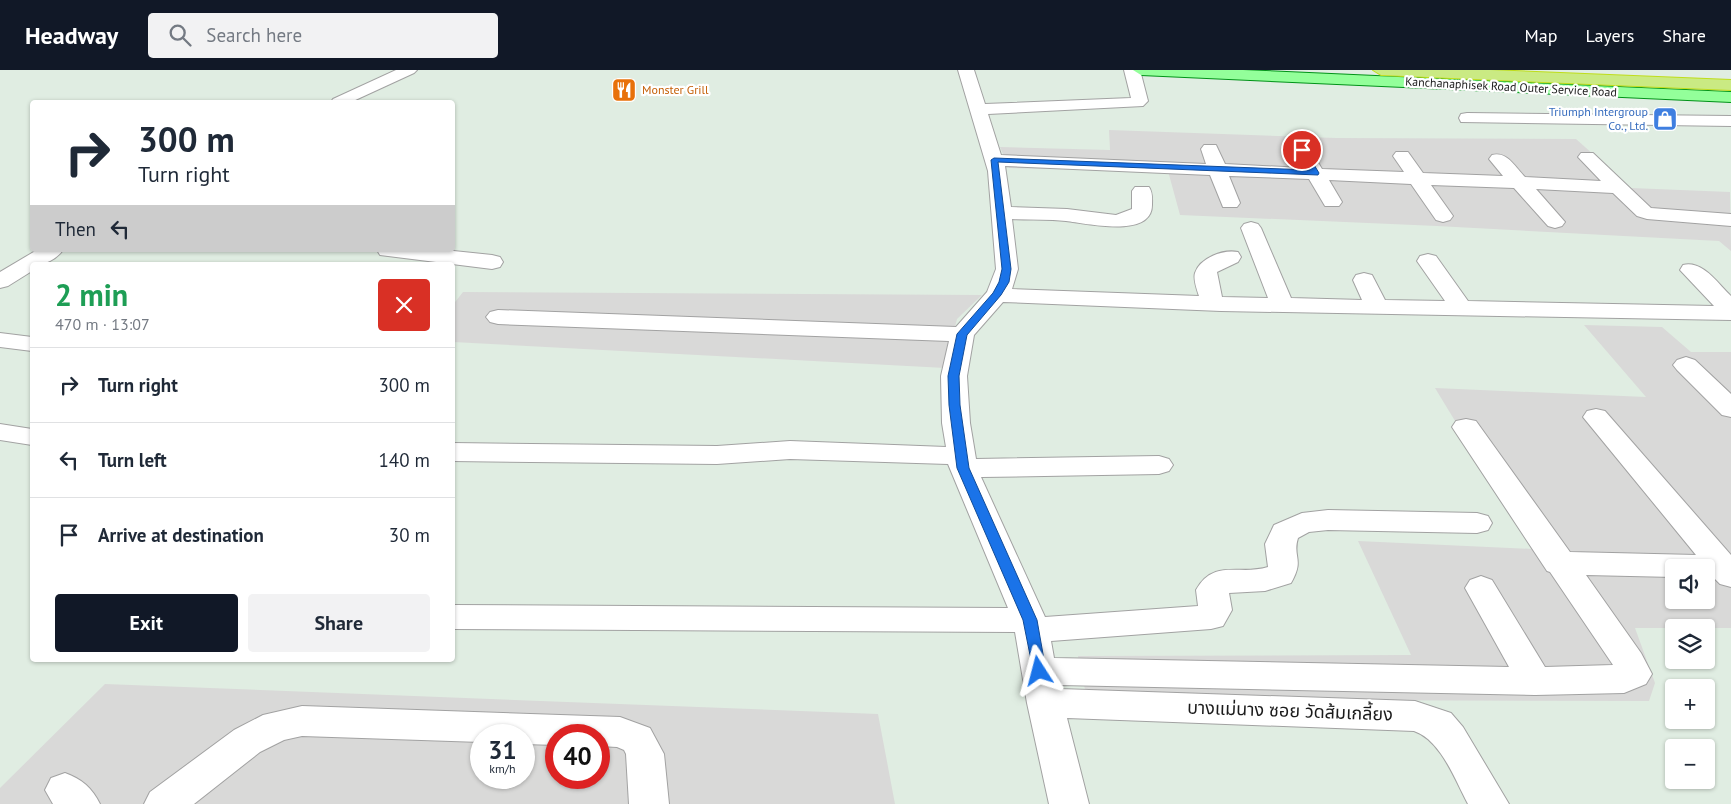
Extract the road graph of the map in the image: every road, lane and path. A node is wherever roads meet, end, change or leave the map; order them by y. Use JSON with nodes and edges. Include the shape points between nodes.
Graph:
{"nodes":[{"id":1,"x":410,"y":70,"type":"edge"},
{"id":2,"x":966,"y":70,"type":"edge"},
{"id":3,"x":1132,"y":70,"type":"edge"},
{"id":4,"x":1141,"y":70,"type":"edge"},
{"id":5,"x":1648,"y":70,"type":"edge"},
{"id":6,"x":1376,"y":75,"type":"edge"},
{"id":7,"x":1728,"y":77,"type":"edge"},
{"id":8,"x":344,"y":100,"type":"edge"},
{"id":9,"x":1726,"y":100,"type":"edge"},
{"id":10,"x":978,"y":109,"type":"junction"},
{"id":11,"x":1467,"y":118,"type":"dead end"},
{"id":12,"x":1731,"y":119,"type":"edge"},
{"id":13,"x":1210,"y":148,"type":"dead end"},
{"id":14,"x":1302,"y":150,"type":"dead end"},
{"id":15,"x":1402,"y":156,"type":"dead end"},
{"id":16,"x":1587,"y":157,"type":"dead end"},
{"id":17,"x":1498,"y":159,"type":"dead end"},
{"id":18,"x":994,"y":160,"type":"junction"},
{"id":19,"x":1218,"y":170,"type":"junction"},
{"id":20,"x":1315,"y":173,"type":"junction"},
{"id":21,"x":1417,"y":178,"type":"junction"},
{"id":22,"x":1520,"y":183,"type":"junction"},
{"id":23,"x":1617,"y":187,"type":"junction"},
{"id":24,"x":1142,"y":191,"type":"dead end"},
{"id":25,"x":1332,"y":202,"type":"dead end"},
{"id":26,"x":1230,"y":203,"type":"dead end"},
{"id":27,"x":1001,"y":213,"type":"junction"},
{"id":28,"x":1443,"y":216,"type":"dead end"},
{"id":29,"x":1731,"y":220,"type":"edge"},
{"id":30,"x":1555,"y":222,"type":"dead end"},
{"id":31,"x":1251,"y":228,"type":"dead end"},
{"id":32,"x":48,"y":252,"type":"edge"},
{"id":33,"x":405,"y":252,"type":"edge"},
{"id":34,"x":1230,"y":257,"type":"dead end"},
{"id":35,"x":1428,"y":261,"type":"dead end"},
{"id":36,"x":30,"y":262,"type":"edge"},
{"id":37,"x":31,"y":262,"type":"edge"},
{"id":38,"x":492,"y":262,"type":"dead end"},
{"id":39,"x":1691,"y":270,"type":"dead end"},
{"id":40,"x":15,"y":271,"type":"edge"},
{"id":41,"x":1364,"y":280,"type":"dead end"},
{"id":42,"x":997,"y":295,"type":"junction"},
{"id":43,"x":1212,"y":304,"type":"junction"},
{"id":44,"x":1282,"y":305,"type":"junction"},
{"id":45,"x":1377,"y":306,"type":"junction"},
{"id":46,"x":1461,"y":308,"type":"junction"},
{"id":47,"x":1731,"y":309,"type":"edge"},
{"id":48,"x":1731,"y":313,"type":"edge"},
{"id":49,"x":498,"y":317,"type":"dead end"},
{"id":50,"x":962,"y":334,"type":"junction"},
{"id":51,"x":0,"y":340,"type":"edge"},
{"id":52,"x":30,"y":344,"type":"edge"},
{"id":53,"x":1686,"y":365,"type":"dead end"},
{"id":54,"x":1731,"y":409,"type":"edge"},
{"id":55,"x":1596,"y":417,"type":"dead end"},
{"id":56,"x":1466,"y":427,"type":"dead end"},
{"id":57,"x":0,"y":432,"type":"edge"},
{"id":58,"x":30,"y":437,"type":"edge"},
{"id":59,"x":455,"y":452,"type":"edge"},
{"id":60,"x":962,"y":462,"type":"junction"},
{"id":61,"x":1159,"y":465,"type":"dead end"},
{"id":62,"x":1477,"y":523,"type":"dead end"},
{"id":63,"x":1558,"y":562,"type":"junction"},
{"id":64,"x":1728,"y":570,"type":"edge"},
{"id":65,"x":1481,"y":588,"type":"dead end"},
{"id":66,"x":455,"y":618,"type":"edge"},
{"id":67,"x":1031,"y":625,"type":"junction"},
{"id":68,"x":1535,"y":681,"type":"junction"},
{"id":69,"x":1042,"y":687,"type":"junction"},
{"id":70,"x":164,"y":804,"type":"edge"},
{"id":71,"x":649,"y":804,"type":"edge"},
{"id":72,"x":1069,"y":804,"type":"edge"},
{"id":73,"x":1489,"y":804,"type":"edge"}],
"edges":[{"from":1,"to":8,"type":"street"},
{"from":2,"to":10,"type":"street"},
{"from":3,"to":10,"type":"street","via":[[1140,101],[1137,103]]},
{"from":4,"to":6,"type":"main road"},
{"from":5,"to":7,"type":"highway"},
{"from":6,"to":7,"type":"highway"},
{"from":6,"to":9,"type":"main road","via":[[1504,92]]},
{"from":9,"to":12,"type":"street"},
{"from":10,"to":18,"type":"street"},
{"from":11,"to":12,"type":"street"},
{"from":13,"to":19,"type":"street"},
{"from":14,"to":20,"type":"street"},
{"from":15,"to":21,"type":"street"},
{"from":16,"to":23,"type":"street"},
{"from":17,"to":22,"type":"street"},
{"from":18,"to":19,"type":"street"},
{"from":18,"to":27,"type":"street"},
{"from":19,"to":20,"type":"street"},
{"from":19,"to":26,"type":"street"},
{"from":20,"to":21,"type":"street"},
{"from":20,"to":25,"type":"street"},
{"from":21,"to":22,"type":"street"},
{"from":21,"to":28,"type":"street"},
{"from":22,"to":23,"type":"street"},
{"from":22,"to":30,"type":"street"},
{"from":23,"to":29,"type":"street","via":[[1644,212],[1654,215]]},
{"from":24,"to":27,"type":"street","via":[[1142,211],[1135,218],[1121,221],[1074,215]]},
{"from":27,"to":42,"type":"street","via":[[1006,269]]},
{"from":31,"to":44,"type":"street"},
{"from":32,"to":37,"type":"street"},
{"from":33,"to":38,"type":"street"},
{"from":34,"to":43,"type":"street","via":[[1211,266],[1204,275]]},
{"from":35,"to":46,"type":"street"},
{"from":36,"to":40,"type":"street"},
{"from":39,"to":47,"type":"street"},
{"from":41,"to":45,"type":"street"},
{"from":42,"to":43,"type":"street"},
{"from":42,"to":50,"type":"street"},
{"from":43,"to":44,"type":"street"},
{"from":44,"to":45,"type":"street"},
{"from":45,"to":46,"type":"street"},
{"from":46,"to":48,"type":"street"},
{"from":49,"to":50,"type":"street"},
{"from":50,"to":60,"type":"street","via":[[954,376]]},
{"from":51,"to":52,"type":"street"},
{"from":53,"to":54,"type":"street"},
{"from":55,"to":64,"type":"street"},
{"from":56,"to":63,"type":"street"},
{"from":57,"to":58,"type":"street"},
{"from":59,"to":60,"type":"street","via":[[717,454],[790,450]]},
{"from":60,"to":61,"type":"street"},
{"from":60,"to":67,"type":"street"},
{"from":62,"to":67,"type":"street","via":[[1328,520],[1302,523],[1285,532],[1281,544],[1284,566],[1280,575],[1264,580],[1226,580],[1216,584],[1212,590],[1215,610],[1211,618]]},
{"from":63,"to":64,"type":"street"},
{"from":63,"to":68,"type":"street","via":[[1629,662],[1634,674],[1624,679]]},
{"from":65,"to":68,"type":"street"},
{"from":66,"to":67,"type":"street"},
{"from":67,"to":69,"type":"street"},
{"from":68,"to":69,"type":"street"},
{"from":69,"to":72,"type":"street"},
{"from":69,"to":73,"type":"street","name":"บางแม่นาง ซอย วัดส้มเกลี้ยง","via":[[1415,716],[1438,724],[1450,738]]},
{"from":70,"to":71,"type":"street","via":[[248,742],[276,726],[302,721],[620,732],[637,739],[645,754]]}]}
